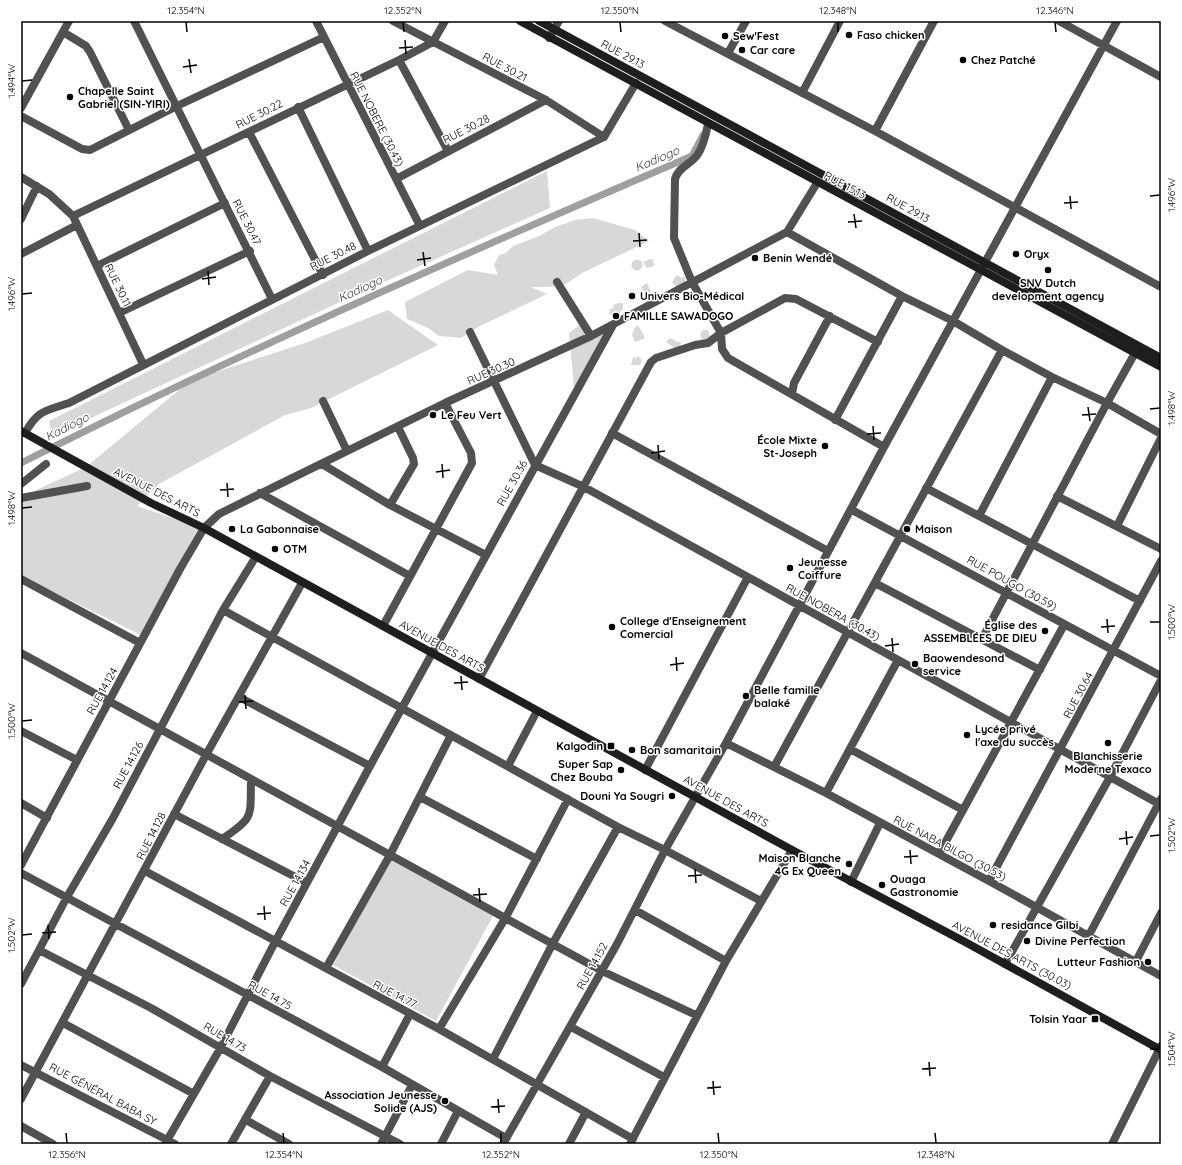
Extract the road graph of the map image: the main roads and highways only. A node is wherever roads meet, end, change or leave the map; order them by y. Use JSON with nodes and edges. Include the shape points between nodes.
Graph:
{"nodes":[{"id":1,"x":520,"y":21,"type":"edge"},
{"id":2,"x":539,"y":21,"type":"edge"},
{"id":3,"x":1161,"y":358,"type":"edge"},
{"id":4,"x":1161,"y":367,"type":"edge"},
{"id":5,"x":23,"y":432,"type":"edge"},
{"id":6,"x":851,"y":882,"type":"joint"},
{"id":7,"x":1161,"y":1048,"type":"edge"}],
"edges":[{"from":1,"to":4,"type":"main road","name":"RUE 15.13"},
{"from":2,"to":3,"type":"main road","name":"RUE 29.13"},
{"from":5,"to":6,"type":"main road","name":"AVENUE DES ARTS","via":[[151,503],[204,528]]},
{"from":6,"to":7,"type":"main road","name":"AVENUE DES ARTS (30.03)"}]}
